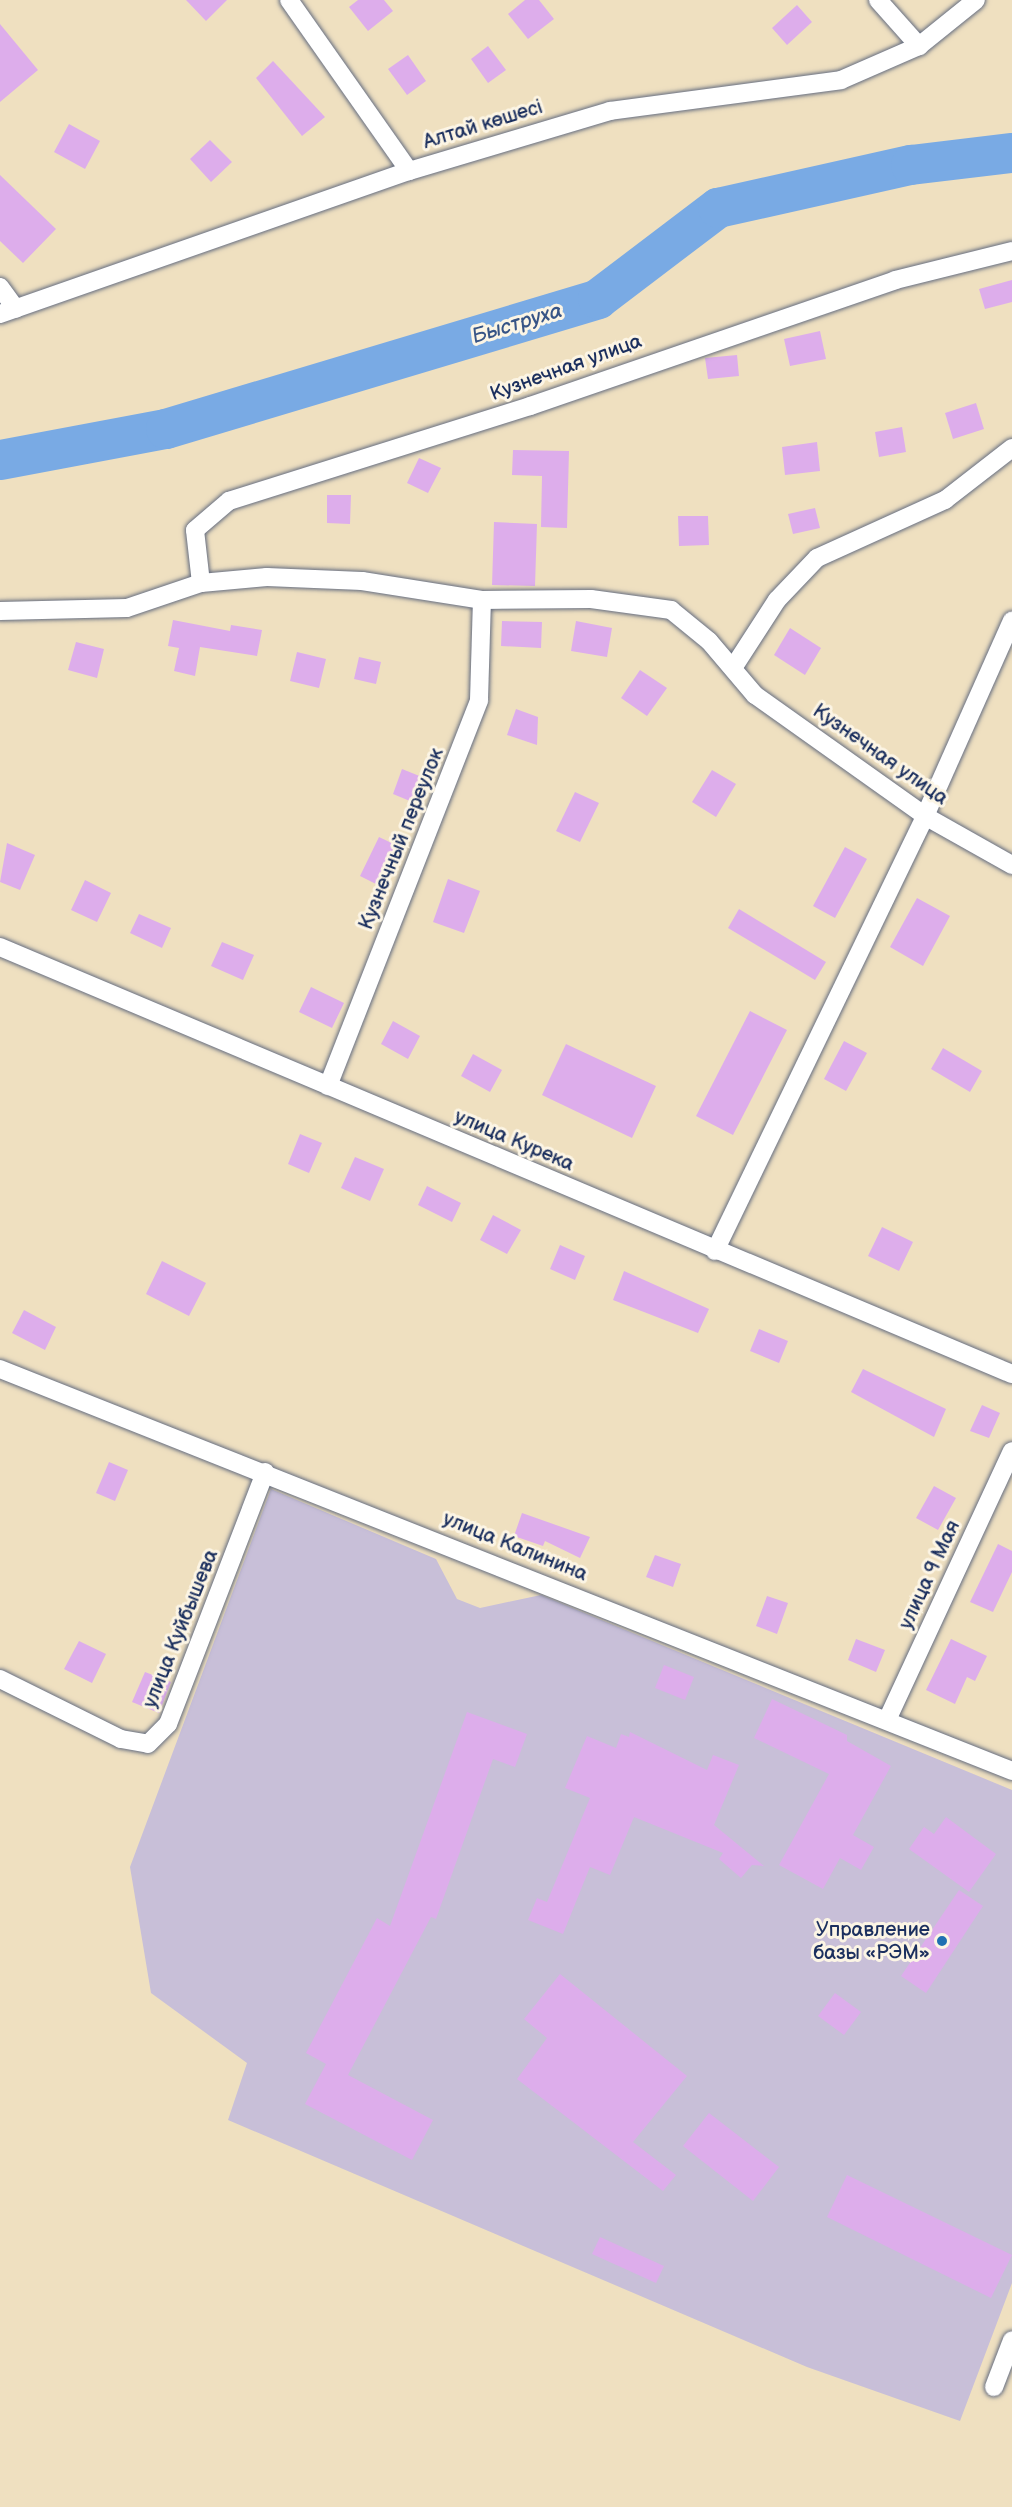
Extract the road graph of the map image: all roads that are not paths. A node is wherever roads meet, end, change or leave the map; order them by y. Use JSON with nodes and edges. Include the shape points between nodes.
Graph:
{"nodes":[{"id":1,"x":289,"y":0,"type":"edge"},
{"id":2,"x":878,"y":0,"type":"edge"},
{"id":3,"x":976,"y":0,"type":"edge"},
{"id":4,"x":919,"y":46,"type":"junction"},
{"id":5,"x":409,"y":171,"type":"junction"},
{"id":6,"x":1012,"y":251,"type":"edge"},
{"id":7,"x":0,"y":287,"type":"edge"},
{"id":8,"x":8,"y":312,"type":"edge"},
{"id":9,"x":1012,"y":448,"type":"edge"},
{"id":10,"x":201,"y":583,"type":"junction"},
{"id":11,"x":482,"y":600,"type":"junction"},
{"id":12,"x":0,"y":611,"type":"edge"},
{"id":13,"x":1012,"y":621,"type":"edge"},
{"id":14,"x":733,"y":668,"type":"junction"},
{"id":15,"x":925,"y":816,"type":"junction"},
{"id":16,"x":1012,"y":865,"type":"edge"},
{"id":17,"x":0,"y":947,"type":"edge"},
{"id":18,"x":328,"y":1086,"type":"junction"},
{"id":19,"x":715,"y":1251,"type":"junction"},
{"id":20,"x":0,"y":1369,"type":"edge"},
{"id":21,"x":1012,"y":1374,"type":"edge"},
{"id":22,"x":1012,"y":1451,"type":"edge"},
{"id":23,"x":265,"y":1472,"type":"junction"},
{"id":24,"x":0,"y":1679,"type":"edge"},
{"id":25,"x":888,"y":1718,"type":"junction"},
{"id":26,"x":1012,"y":1772,"type":"edge"},
{"id":27,"x":1012,"y":2340,"type":"edge"},
{"id":28,"x":994,"y":2387,"type":"dead end"}],
"edges":[{"from":1,"to":5,"type":"street"},
{"from":2,"to":4,"type":"street"},
{"from":3,"to":4,"type":"street","name":"Алтай көшесі"},
{"from":4,"to":5,"type":"street","name":"Алтай көшесі","via":[[841,80],[610,111]]},
{"from":5,"to":8,"type":"street","name":"Алтай көшесі"},
{"from":6,"to":10,"type":"street","name":"Кузнечная улица","via":[[895,280],[530,406],[229,501],[195,530]]},
{"from":7,"to":8,"type":"street"},
{"from":9,"to":14,"type":"street","via":[[945,500],[817,558],[777,600]]},
{"from":10,"to":11,"type":"street","name":"Кузнечная улица","via":[[267,577],[362,581]]},
{"from":10,"to":12,"type":"street","name":"Кузнечная улица","via":[[127,608]]},
{"from":11,"to":14,"type":"street","name":"Кузнечная улица","via":[[591,599],[671,610]]},
{"from":11,"to":18,"type":"street","name":"Кузнечный переулок","via":[[479,700]]},
{"from":13,"to":15,"type":"street"},
{"from":14,"to":15,"type":"street","name":"Кузнечная улица","via":[[755,694]]},
{"from":15,"to":16,"type":"street","name":"Кузнечная улица"},
{"from":15,"to":19,"type":"street"},
{"from":17,"to":18,"type":"street","name":"улица Курека"},
{"from":18,"to":19,"type":"street","name":"улица Курека"},
{"from":19,"to":21,"type":"street","name":"улица Курека"},
{"from":20,"to":23,"type":"street","name":"улица Калинина"},
{"from":22,"to":25,"type":"street","name":"улица 9 Мая"},
{"from":23,"to":24,"type":"street","name":"улица Куйбышева","via":[[168,1724],[148,1744],[121,1739]]},
{"from":23,"to":25,"type":"street","name":"улица Калинина"},
{"from":25,"to":26,"type":"street","name":"улица Калинина"},
{"from":27,"to":28,"type":"street"}]}
